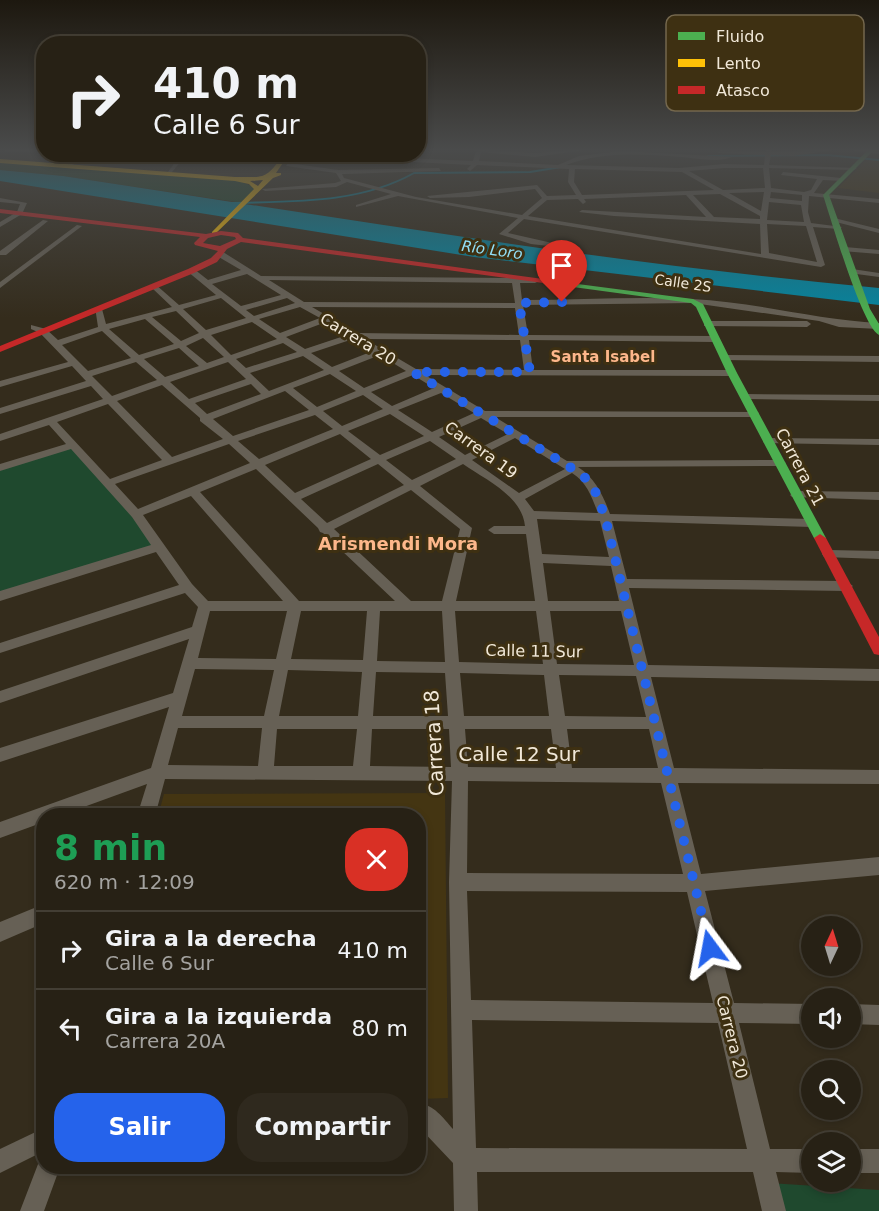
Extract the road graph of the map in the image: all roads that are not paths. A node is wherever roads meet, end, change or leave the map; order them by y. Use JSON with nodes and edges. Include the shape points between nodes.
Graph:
{"nodes":[{"id":1,"x":21,"y":206,"type":"edge"},
{"id":2,"x":249,"y":206,"type":"edge"},
{"id":3,"x":448,"y":206,"type":"edge"},
{"id":4,"x":536,"y":206,"type":"edge"},
{"id":5,"x":584,"y":206,"type":"edge"},
{"id":6,"x":700,"y":206,"type":"edge"},
{"id":7,"x":744,"y":206,"type":"edge"},
{"id":8,"x":765,"y":206,"type":"edge"},
{"id":9,"x":803,"y":206,"type":"edge"},
{"id":10,"x":830,"y":206,"type":"edge"},
{"id":11,"x":582,"y":212,"type":"junction"},
{"id":12,"x":8,"y":215,"type":"edge"},
{"id":13,"x":520,"y":218,"type":"junction"},
{"id":14,"x":764,"y":218,"type":"junction"},
{"id":15,"x":713,"y":219,"type":"junction"},
{"id":16,"x":45,"y":221,"type":"junction"},
{"id":17,"x":837,"y":223,"type":"junction"},
{"id":18,"x":807,"y":224,"type":"junction"},
{"id":19,"x":79,"y":226,"type":"junction"},
{"id":20,"x":566,"y":226,"type":"junction"},
{"id":21,"x":879,"y":231,"type":"edge"},
{"id":22,"x":24,"y":237,"type":"junction"},
{"id":23,"x":35,"y":238,"type":"dead end"},
{"id":24,"x":47,"y":239,"type":"dead end"},
{"id":25,"x":59,"y":239,"type":"junction"},
{"id":26,"x":220,"y":239,"type":"junction"},
{"id":27,"x":556,"y":245,"type":"dead end"},
{"id":28,"x":845,"y":249,"type":"junction"},
{"id":29,"x":879,"y":252,"type":"edge"},
{"id":30,"x":1,"y":253,"type":"edge"},
{"id":31,"x":15,"y":254,"type":"dead end"},
{"id":32,"x":26,"y":254,"type":"dead end"},
{"id":33,"x":38,"y":255,"type":"junction"},
{"id":34,"x":764,"y":256,"type":"junction"},
{"id":35,"x":191,"y":271,"type":"junction"},
{"id":36,"x":247,"y":271,"type":"junction"},
{"id":37,"x":0,"y":273,"type":"edge"},
{"id":38,"x":15,"y":273,"type":"junction"},
{"id":39,"x":879,"y":275,"type":"edge"},
{"id":40,"x":854,"y":277,"type":"junction"},
{"id":41,"x":258,"y":278,"type":"junction"},
{"id":42,"x":515,"y":279,"type":"junction"},
{"id":43,"x":206,"y":283,"type":"junction"},
{"id":44,"x":0,"y":286,"type":"edge"},
{"id":45,"x":155,"y":286,"type":"junction"},
{"id":46,"x":220,"y":296,"type":"junction"},
{"id":47,"x":286,"y":296,"type":"junction"},
{"id":48,"x":693,"y":301,"type":"junction"},
{"id":49,"x":300,"y":304,"type":"junction"},
{"id":50,"x":519,"y":305,"type":"junction"},
{"id":51,"x":98,"y":309,"type":"junction"},
{"id":52,"x":177,"y":309,"type":"junction"},
{"id":53,"x":239,"y":309,"type":"junction"},
{"id":54,"x":146,"y":316,"type":"junction"},
{"id":55,"x":253,"y":319,"type":"junction"},
{"id":56,"x":326,"y":319,"type":"junction"},
{"id":57,"x":708,"y":324,"type":"junction"},
{"id":58,"x":846,"y":324,"type":"junction"},
{"id":59,"x":103,"y":328,"type":"junction"},
{"id":60,"x":878,"y":328,"type":"edge"},
{"id":61,"x":39,"y":329,"type":"junction"},
{"id":62,"x":204,"y":334,"type":"junction"},
{"id":63,"x":354,"y":336,"type":"junction"},
{"id":64,"x":524,"y":336,"type":"junction"},
{"id":65,"x":282,"y":338,"type":"junction"},
{"id":66,"x":714,"y":339,"type":"junction"},
{"id":67,"x":0,"y":341,"type":"edge"},
{"id":68,"x":56,"y":344,"type":"junction"},
{"id":69,"x":180,"y":345,"type":"junction"},
{"id":70,"x":0,"y":349,"type":"edge"},
{"id":71,"x":306,"y":352,"type":"junction"},
{"id":72,"x":380,"y":352,"type":"junction"},
{"id":73,"x":137,"y":358,"type":"junction"},
{"id":74,"x":724,"y":358,"type":"junction"},
{"id":75,"x":231,"y":359,"type":"junction"},
{"id":76,"x":879,"y":359,"type":"edge"},
{"id":77,"x":74,"y":363,"type":"junction"},
{"id":78,"x":206,"y":367,"type":"junction"},
{"id":79,"x":332,"y":371,"type":"junction"},
{"id":80,"x":243,"y":372,"type":"junction"},
{"id":81,"x":413,"y":372,"type":"junction"},
{"id":82,"x":530,"y":372,"type":"junction"},
{"id":83,"x":732,"y":373,"type":"junction"},
{"id":84,"x":89,"y":378,"type":"junction"},
{"id":85,"x":252,"y":380,"type":"junction"},
{"id":86,"x":164,"y":382,"type":"junction"},
{"id":87,"x":0,"y":384,"type":"edge"},
{"id":88,"x":287,"y":388,"type":"junction"},
{"id":89,"x":441,"y":389,"type":"junction"},
{"id":90,"x":363,"y":391,"type":"junction"},
{"id":91,"x":268,"y":395,"type":"junction"},
{"id":92,"x":744,"y":397,"type":"junction"},
{"id":93,"x":879,"y":398,"type":"edge"},
{"id":94,"x":110,"y":401,"type":"junction"},
{"id":95,"x":186,"y":403,"type":"junction"},
{"id":96,"x":391,"y":410,"type":"junction"},
{"id":97,"x":0,"y":411,"type":"edge"},
{"id":98,"x":315,"y":411,"type":"junction"},
{"id":99,"x":482,"y":414,"type":"junction"},
{"id":100,"x":754,"y":414,"type":"junction"},
{"id":101,"x":204,"y":419,"type":"junction"},
{"id":102,"x":51,"y":421,"type":"junction"},
{"id":103,"x":341,"y":430,"type":"junction"},
{"id":104,"x":515,"y":434,"type":"junction"},
{"id":105,"x":431,"y":436,"type":"junction"},
{"id":106,"x":0,"y":438,"type":"edge"},
{"id":107,"x":229,"y":440,"type":"junction"},
{"id":108,"x":768,"y":441,"type":"junction"},
{"id":109,"x":879,"y":442,"type":"edge"},
{"id":110,"x":73,"y":445,"type":"junction"},
{"id":111,"x":379,"y":460,"type":"junction"},
{"id":112,"x":464,"y":460,"type":"junction"},
{"id":113,"x":170,"y":462,"type":"junction"},
{"id":114,"x":780,"y":463,"type":"junction"},
{"id":115,"x":258,"y":464,"type":"junction"},
{"id":116,"x":568,"y":466,"type":"junction"},
{"id":117,"x":0,"y":468,"type":"edge"},
{"id":118,"x":108,"y":483,"type":"junction"},
{"id":119,"x":412,"y":485,"type":"junction"},
{"id":120,"x":193,"y":491,"type":"junction"},
{"id":121,"x":796,"y":495,"type":"junction"},
{"id":122,"x":879,"y":496,"type":"edge"},
{"id":123,"x":293,"y":498,"type":"junction"},
{"id":124,"x":518,"y":498,"type":"junction"},
{"id":125,"x":136,"y":514,"type":"junction"},
{"id":126,"x":530,"y":515,"type":"junction"},
{"id":127,"x":605,"y":517,"type":"junction"},
{"id":128,"x":811,"y":523,"type":"junction"},
{"id":129,"x":324,"y":529,"type":"junction"},
{"id":130,"x":494,"y":530,"type":"dead end"},
{"id":131,"x":532,"y":530,"type":"junction"},
{"id":132,"x":159,"y":547,"type":"junction"},
{"id":133,"x":828,"y":554,"type":"junction"},
{"id":134,"x":879,"y":555,"type":"edge"},
{"id":135,"x":536,"y":558,"type":"junction"},
{"id":136,"x":615,"y":562,"type":"junction"},
{"id":137,"x":620,"y":583,"type":"junction"},
{"id":138,"x":846,"y":586,"type":"junction"},
{"id":139,"x":187,"y":587,"type":"junction"},
{"id":140,"x":0,"y":596,"type":"edge"},
{"id":141,"x":205,"y":606,"type":"junction"},
{"id":142,"x":295,"y":606,"type":"junction"},
{"id":143,"x":374,"y":606,"type":"junction"},
{"id":144,"x":408,"y":606,"type":"junction"},
{"id":145,"x":448,"y":606,"type":"junction"},
{"id":146,"x":542,"y":606,"type":"junction"},
{"id":147,"x":626,"y":606,"type":"junction"},
{"id":148,"x":197,"y":631,"type":"junction"},
{"id":149,"x":874,"y":631,"type":"edge"},
{"id":150,"x":0,"y":648,"type":"edge"},
{"id":151,"x":879,"y":650,"type":"edge"},
{"id":152,"x":189,"y":663,"type":"junction"},
{"id":153,"x":282,"y":665,"type":"junction"},
{"id":154,"x":368,"y":666,"type":"junction"},
{"id":155,"x":453,"y":668,"type":"junction"},
{"id":156,"x":551,"y":669,"type":"junction"},
{"id":157,"x":642,"y":671,"type":"junction"},
{"id":158,"x":879,"y":675,"type":"edge"},
{"id":159,"x":0,"y":697,"type":"edge"},
{"id":160,"x":180,"y":697,"type":"junction"},
{"id":161,"x":173,"y":722,"type":"junction"},
{"id":162,"x":270,"y":722,"type":"junction"},
{"id":163,"x":364,"y":723,"type":"junction"},
{"id":164,"x":457,"y":723,"type":"junction"},
{"id":165,"x":558,"y":723,"type":"junction"},
{"id":166,"x":655,"y":723,"type":"junction"},
{"id":167,"x":0,"y":755,"type":"edge"},
{"id":168,"x":159,"y":772,"type":"junction"},
{"id":169,"x":265,"y":773,"type":"junction"},
{"id":170,"x":361,"y":774,"type":"junction"},
{"id":171,"x":460,"y":774,"type":"junction"},
{"id":172,"x":565,"y":775,"type":"junction"},
{"id":173,"x":668,"y":776,"type":"junction"},
{"id":174,"x":879,"y":777,"type":"edge"},
{"id":175,"x":60,"y":808,"type":"edge"},
{"id":176,"x":148,"y":808,"type":"edge"},
{"id":177,"x":36,"y":817,"type":"edge"},
{"id":178,"x":0,"y":830,"type":"edge"},
{"id":179,"x":879,"y":866,"type":"edge"},
{"id":180,"x":458,"y":882,"type":"junction"},
{"id":181,"x":694,"y":883,"type":"junction"},
{"id":182,"x":36,"y":916,"type":"edge"},
{"id":183,"x":0,"y":932,"type":"edge"},
{"id":184,"x":460,"y":1010,"type":"junction"},
{"id":185,"x":725,"y":1013,"type":"junction"},
{"id":186,"x":801,"y":1014,"type":"edge"},
{"id":187,"x":861,"y":1014,"type":"edge"},
{"id":188,"x":879,"y":1015,"type":"edge"},
{"id":189,"x":426,"y":1116,"type":"edge"},
{"id":190,"x":36,"y":1143,"type":"edge"},
{"id":191,"x":466,"y":1160,"type":"junction"},
{"id":192,"x":0,"y":1161,"type":"edge"},
{"id":193,"x":763,"y":1161,"type":"junction"},
{"id":194,"x":801,"y":1161,"type":"edge"},
{"id":195,"x":861,"y":1161,"type":"edge"},
{"id":196,"x":879,"y":1161,"type":"edge"},
{"id":197,"x":45,"y":1174,"type":"edge"},
{"id":198,"x":32,"y":1211,"type":"edge"},
{"id":199,"x":466,"y":1211,"type":"edge"},
{"id":200,"x":774,"y":1211,"type":"edge"}],
"edges":[{"from":1,"to":12,"type":"street"},
{"from":2,"to":26,"type":"street"},
{"from":3,"to":13,"type":"street"},
{"from":4,"to":13,"type":"street"},
{"from":5,"to":11,"type":"street"},
{"from":6,"to":15,"type":"street"},
{"from":7,"to":14,"type":"street"},
{"from":8,"to":14,"type":"street"},
{"from":9,"to":18,"type":"street"},
{"from":10,"to":17,"type":"street"},
{"from":11,"to":15,"type":"street"},
{"from":11,"to":20,"type":"street"},
{"from":12,"to":16,"type":"street"},
{"from":12,"to":26,"type":"street"},
{"from":13,"to":20,"type":"street"},
{"from":13,"to":27,"type":"street","via":[[503,234]]},
{"from":14,"to":15,"type":"street"},
{"from":14,"to":18,"type":"street"},
{"from":14,"to":34,"type":"street"},
{"from":16,"to":19,"type":"street"},
{"from":16,"to":22,"type":"street"},
{"from":17,"to":18,"type":"street"},
{"from":17,"to":21,"type":"street"},
{"from":17,"to":28,"type":"street"},
{"from":18,"to":34,"type":"street","via":[[821,265]]},
{"from":19,"to":25,"type":"street"},
{"from":19,"to":26,"type":"street"},
{"from":20,"to":34,"type":"street"},
{"from":22,"to":23,"type":"street"},
{"from":22,"to":30,"type":"street"},
{"from":24,"to":25,"type":"street"},
{"from":25,"to":33,"type":"street"},
{"from":26,"to":35,"type":"street","via":[[214,260]]},
{"from":26,"to":36,"type":"street","name":"Carrera 20"},
{"from":26,"to":42,"type":"street","name":"Calle 2S","via":[[340,252]]},
{"from":26,"to":61,"type":"street","via":[[173,273]]},
{"from":28,"to":29,"type":"street"},
{"from":28,"to":40,"type":"street"},
{"from":30,"to":31,"type":"street"},
{"from":32,"to":33,"type":"street"},
{"from":33,"to":38,"type":"street"},
{"from":35,"to":43,"type":"street","name":"Carrera 19"},
{"from":35,"to":45,"type":"street"},
{"from":36,"to":41,"type":"street","name":"Carrera 20"},
{"from":36,"to":43,"type":"street"},
{"from":37,"to":38,"type":"street"},
{"from":38,"to":44,"type":"street"},
{"from":39,"to":40,"type":"street"},
{"from":40,"to":60,"type":"street"},
{"from":41,"to":42,"type":"street"},
{"from":41,"to":47,"type":"street","name":"Carrera 20"},
{"from":42,"to":48,"type":"street","name":"Calle 2S"},
{"from":42,"to":50,"type":"street"},
{"from":43,"to":46,"type":"street","name":"Carrera 19"},
{"from":45,"to":51,"type":"street"},
{"from":45,"to":52,"type":"street"},
{"from":46,"to":52,"type":"street"},
{"from":46,"to":53,"type":"street","name":"Carrera 19"},
{"from":47,"to":49,"type":"street","name":"Carrera 20"},
{"from":47,"to":53,"type":"street"},
{"from":48,"to":50,"type":"street"},
{"from":48,"to":57,"type":"street","name":"Carrera 21","via":[[700,306]]},
{"from":48,"to":58,"type":"street","name":"Calle 2S"},
{"from":49,"to":50,"type":"street"},
{"from":49,"to":55,"type":"street"},
{"from":49,"to":56,"type":"street","name":"Carrera 20"},
{"from":50,"to":64,"type":"street"},
{"from":51,"to":59,"type":"street"},
{"from":51,"to":61,"type":"street"},
{"from":52,"to":54,"type":"street"},
{"from":52,"to":62,"type":"street"},
{"from":53,"to":55,"type":"street","name":"Carrera 19"},
{"from":54,"to":59,"type":"street"},
{"from":54,"to":69,"type":"street"},
{"from":55,"to":62,"type":"street"},
{"from":55,"to":65,"type":"street","name":"Carrera 19"},
{"from":56,"to":63,"type":"street","name":"Carrera 20"},
{"from":56,"to":65,"type":"street"},
{"from":57,"to":58,"type":"street"},
{"from":57,"to":66,"type":"street","name":"Carrera 21"},
{"from":58,"to":60,"type":"street"},
{"from":59,"to":68,"type":"street"},
{"from":59,"to":73,"type":"street"},
{"from":61,"to":67,"type":"street"},
{"from":61,"to":68,"type":"street"},
{"from":61,"to":70,"type":"street"},
{"from":62,"to":69,"type":"street"},
{"from":62,"to":75,"type":"street"},
{"from":63,"to":64,"type":"street"},
{"from":63,"to":71,"type":"street"},
{"from":63,"to":72,"type":"street","name":"Carrera 20"},
{"from":64,"to":66,"type":"street"},
{"from":64,"to":82,"type":"street"},
{"from":65,"to":71,"type":"street","name":"Carrera 19"},
{"from":65,"to":75,"type":"street"},
{"from":66,"to":74,"type":"street","name":"Carrera 21"},
{"from":68,"to":77,"type":"street"},
{"from":69,"to":73,"type":"street"},
{"from":69,"to":78,"type":"street"},
{"from":71,"to":79,"type":"street","name":"Carrera 19"},
{"from":71,"to":80,"type":"street"},
{"from":72,"to":79,"type":"street"},
{"from":72,"to":81,"type":"street","name":"Carrera 20"},
{"from":73,"to":84,"type":"street"},
{"from":73,"to":86,"type":"street"},
{"from":74,"to":76,"type":"street"},
{"from":74,"to":83,"type":"street","name":"Carrera 21"},
{"from":75,"to":78,"type":"street"},
{"from":75,"to":80,"type":"street"},
{"from":77,"to":84,"type":"street"},
{"from":77,"to":87,"type":"street"},
{"from":78,"to":86,"type":"street"},
{"from":79,"to":88,"type":"street"},
{"from":79,"to":90,"type":"street","name":"Carrera 19"},
{"from":80,"to":85,"type":"street"},
{"from":81,"to":82,"type":"street"},
{"from":81,"to":89,"type":"street","name":"Carrera 20"},
{"from":81,"to":90,"type":"street"},
{"from":82,"to":83,"type":"street"},
{"from":83,"to":92,"type":"street","name":"Carrera 21"},
{"from":84,"to":94,"type":"street"},
{"from":84,"to":97,"type":"street"},
{"from":85,"to":91,"type":"street"},
{"from":85,"to":95,"type":"street"},
{"from":86,"to":94,"type":"street"},
{"from":86,"to":95,"type":"street"},
{"from":88,"to":91,"type":"street"},
{"from":88,"to":98,"type":"street"},
{"from":89,"to":96,"type":"street"},
{"from":89,"to":99,"type":"street","name":"Carrera 20"},
{"from":90,"to":96,"type":"street","name":"Carrera 19"},
{"from":90,"to":98,"type":"street"},
{"from":91,"to":101,"type":"street"},
{"from":92,"to":93,"type":"street"},
{"from":92,"to":100,"type":"street","name":"Carrera 21"},
{"from":94,"to":102,"type":"street"},
{"from":94,"to":113,"type":"street"},
{"from":95,"to":101,"type":"street"},
{"from":96,"to":103,"type":"street"},
{"from":96,"to":105,"type":"street","name":"Carrera 19"},
{"from":98,"to":103,"type":"street"},
{"from":98,"to":107,"type":"street"},
{"from":99,"to":100,"type":"street"},
{"from":99,"to":104,"type":"street","name":"Carrera 20"},
{"from":99,"to":105,"type":"street"},
{"from":100,"to":108,"type":"street","name":"Carrera 21"},
{"from":101,"to":107,"type":"street"},
{"from":102,"to":106,"type":"street"},
{"from":102,"to":110,"type":"street"},
{"from":103,"to":111,"type":"street"},
{"from":103,"to":115,"type":"street"},
{"from":104,"to":112,"type":"street"},
{"from":104,"to":116,"type":"street","name":"Carrera 20"},
{"from":105,"to":111,"type":"street"},
{"from":105,"to":112,"type":"street","name":"Carrera 19"},
{"from":107,"to":113,"type":"street"},
{"from":107,"to":115,"type":"street"},
{"from":108,"to":109,"type":"street"},
{"from":108,"to":114,"type":"street","name":"Carrera 21"},
{"from":110,"to":117,"type":"street"},
{"from":110,"to":118,"type":"street"},
{"from":111,"to":119,"type":"street"},
{"from":111,"to":123,"type":"street"},
{"from":112,"to":119,"type":"street"},
{"from":112,"to":124,"type":"street","name":"Carrera 19"},
{"from":113,"to":118,"type":"street"},
{"from":114,"to":116,"type":"street"},
{"from":114,"to":121,"type":"street","name":"Carrera 21"},
{"from":115,"to":120,"type":"street"},
{"from":115,"to":123,"type":"street"},
{"from":116,"to":124,"type":"street"},
{"from":116,"to":127,"type":"street","name":"Carrera 20","via":[[583,475],[596,493]]},
{"from":118,"to":125,"type":"street"},
{"from":119,"to":129,"type":"street"},
{"from":119,"to":145,"type":"street","name":"Carrera 18","via":[[466,528]]},
{"from":120,"to":125,"type":"street"},
{"from":120,"to":142,"type":"street"},
{"from":121,"to":122,"type":"street"},
{"from":121,"to":128,"type":"street","name":"Carrera 21"},
{"from":123,"to":129,"type":"street"},
{"from":124,"to":126,"type":"street","name":"Carrera 19"},
{"from":125,"to":132,"type":"street"},
{"from":126,"to":127,"type":"street"},
{"from":126,"to":131,"type":"street","name":"Carrera 19"},
{"from":127,"to":128,"type":"street"},
{"from":127,"to":136,"type":"street","name":"Carrera 20"},
{"from":128,"to":133,"type":"street","name":"Carrera 21"},
{"from":129,"to":144,"type":"street"},
{"from":130,"to":131,"type":"street"},
{"from":131,"to":135,"type":"street","name":"Carrera 19"},
{"from":132,"to":139,"type":"street"},
{"from":132,"to":140,"type":"street"},
{"from":133,"to":134,"type":"street"},
{"from":133,"to":138,"type":"street","name":"Carrera 21"},
{"from":135,"to":136,"type":"street"},
{"from":135,"to":146,"type":"street","name":"Carrera 19"},
{"from":136,"to":137,"type":"street","name":"Carrera 20"},
{"from":137,"to":138,"type":"street"},
{"from":137,"to":147,"type":"street","name":"Carrera 20"},
{"from":138,"to":149,"type":"street","name":"Carrera 21"},
{"from":139,"to":141,"type":"street"},
{"from":139,"to":150,"type":"street"},
{"from":141,"to":142,"type":"street"},
{"from":141,"to":148,"type":"street"},
{"from":142,"to":143,"type":"street"},
{"from":142,"to":153,"type":"street"},
{"from":143,"to":144,"type":"street"},
{"from":143,"to":154,"type":"street"},
{"from":144,"to":145,"type":"street"},
{"from":145,"to":146,"type":"street"},
{"from":145,"to":155,"type":"street","name":"Carrera 18"},
{"from":146,"to":147,"type":"street"},
{"from":146,"to":156,"type":"street","name":"Carrera 19"},
{"from":147,"to":157,"type":"street","name":"Carrera 20"},
{"from":148,"to":152,"type":"street"},
{"from":148,"to":159,"type":"street"},
{"from":149,"to":151,"type":"street","name":"Carrera 21"},
{"from":152,"to":153,"type":"street","name":"Calle 11 Sur"},
{"from":152,"to":160,"type":"street"},
{"from":153,"to":154,"type":"street","name":"Calle 11 Sur"},
{"from":153,"to":162,"type":"street"},
{"from":154,"to":155,"type":"street","name":"Calle 11 Sur"},
{"from":154,"to":163,"type":"street"},
{"from":155,"to":156,"type":"street","name":"Calle 11 Sur"},
{"from":155,"to":164,"type":"street","name":"Carrera 18"},
{"from":156,"to":157,"type":"street","name":"Calle 11 Sur"},
{"from":156,"to":165,"type":"street","name":"Carrera 19"},
{"from":157,"to":158,"type":"street","name":"Calle 11 Sur"},
{"from":157,"to":166,"type":"street","name":"Carrera 20"},
{"from":160,"to":161,"type":"street"},
{"from":160,"to":167,"type":"street"},
{"from":161,"to":162,"type":"street"},
{"from":161,"to":168,"type":"street"},
{"from":162,"to":163,"type":"street"},
{"from":162,"to":169,"type":"street"},
{"from":163,"to":164,"type":"street"},
{"from":163,"to":170,"type":"street"},
{"from":164,"to":165,"type":"street"},
{"from":164,"to":171,"type":"street","name":"Carrera 18"},
{"from":165,"to":166,"type":"street"},
{"from":165,"to":172,"type":"street","name":"Carrera 19"},
{"from":166,"to":173,"type":"street","name":"Carrera 20"},
{"from":168,"to":169,"type":"street","name":"Calle 12 Sur"},
{"from":168,"to":175,"type":"street"},
{"from":168,"to":176,"type":"street"},
{"from":169,"to":170,"type":"street","name":"Calle 12 Sur"},
{"from":170,"to":171,"type":"street","name":"Calle 12 Sur"},
{"from":171,"to":172,"type":"street","name":"Calle 12 Sur"},
{"from":171,"to":180,"type":"street","name":"Carrera 18"},
{"from":172,"to":173,"type":"street","name":"Calle 12 Sur"},
{"from":173,"to":174,"type":"street","name":"Calle 12 Sur"},
{"from":173,"to":181,"type":"street","name":"Carrera 20"},
{"from":177,"to":178,"type":"street"},
{"from":179,"to":181,"type":"street"},
{"from":180,"to":181,"type":"street"},
{"from":180,"to":184,"type":"street","name":"Carrera 18"},
{"from":181,"to":185,"type":"street","name":"Carrera 20"},
{"from":182,"to":183,"type":"street"},
{"from":184,"to":185,"type":"street"},
{"from":184,"to":191,"type":"street","name":"Carrera 18"},
{"from":185,"to":186,"type":"street"},
{"from":185,"to":193,"type":"street","name":"Carrera 20"},
{"from":187,"to":188,"type":"street"},
{"from":189,"to":191,"type":"street"},
{"from":190,"to":192,"type":"street"},
{"from":191,"to":193,"type":"street"},
{"from":191,"to":199,"type":"street","name":"Carrera 18"},
{"from":193,"to":194,"type":"street"},
{"from":193,"to":200,"type":"street","name":"Carrera 20"},
{"from":195,"to":196,"type":"street"},
{"from":197,"to":198,"type":"street"}]}
